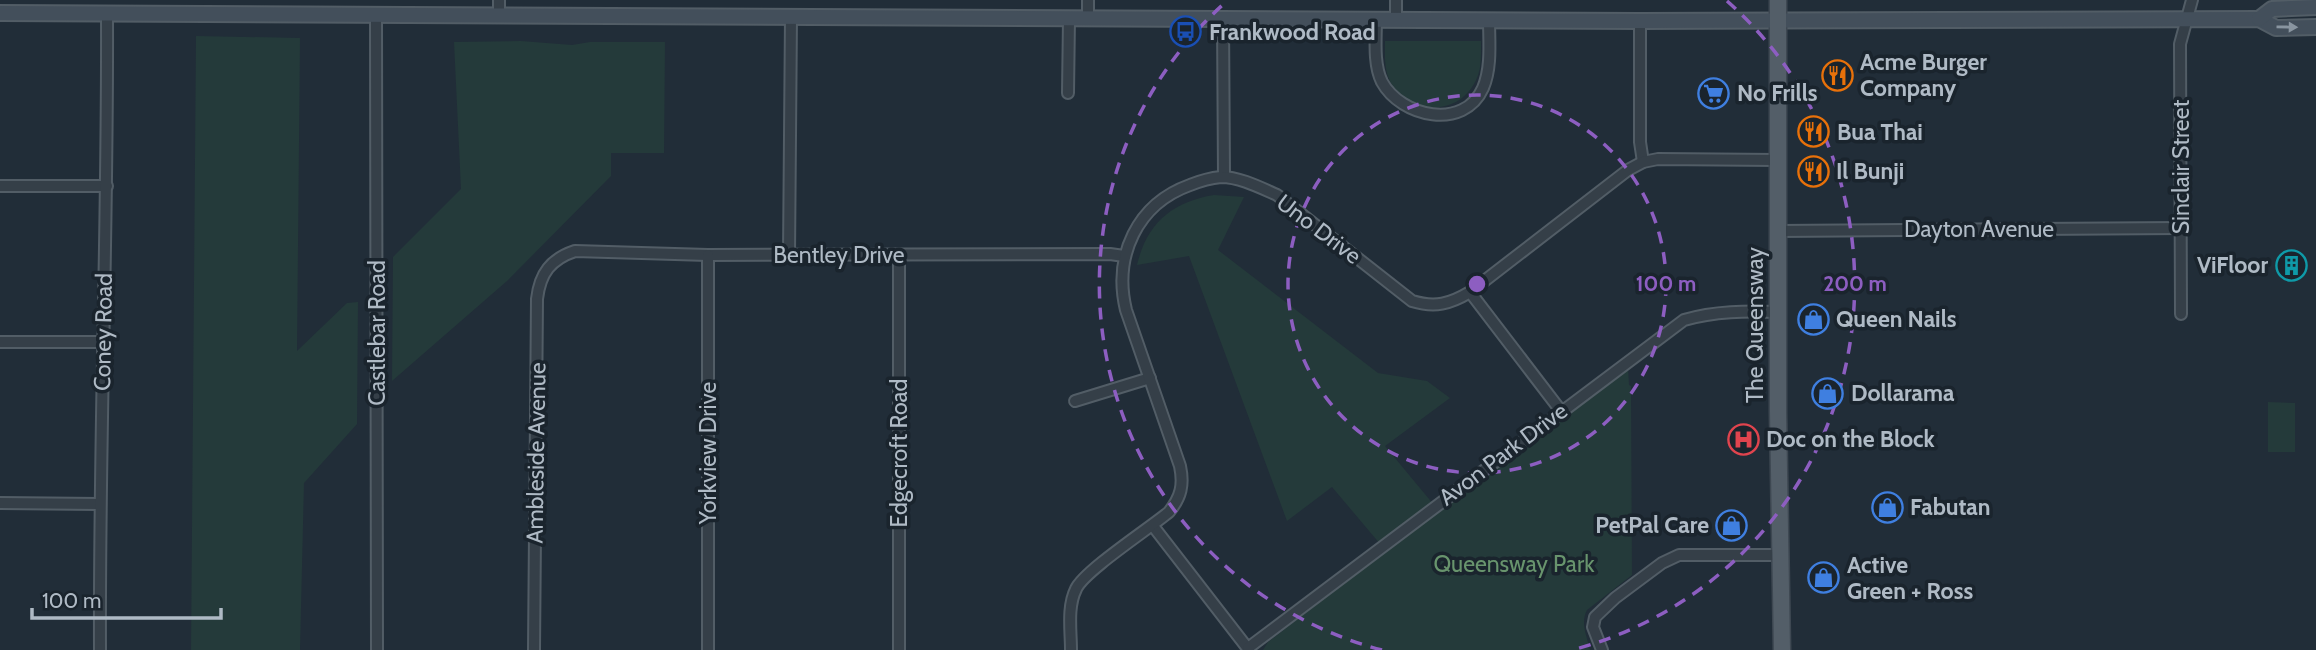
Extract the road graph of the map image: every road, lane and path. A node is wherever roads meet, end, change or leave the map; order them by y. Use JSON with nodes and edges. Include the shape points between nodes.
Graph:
{"nodes":[{"id":1,"x":1088,"y":0,"type":"edge"},
{"id":2,"x":1396,"y":0,"type":"edge"},
{"id":3,"x":1778,"y":0,"type":"edge"},
{"id":4,"x":2192,"y":0,"type":"edge"},
{"id":5,"x":499,"y":7,"type":"edge"},
{"id":6,"x":2316,"y":7,"type":"edge"},
{"id":7,"x":0,"y":13,"type":"edge"},
{"id":8,"x":107,"y":14,"type":"junction"},
{"id":9,"x":376,"y":15,"type":"junction"},
{"id":10,"x":791,"y":16,"type":"junction"},
{"id":11,"x":1069,"y":18,"type":"junction"},
{"id":12,"x":1088,"y":18,"type":"junction"},
{"id":13,"x":1223,"y":18,"type":"junction"},
{"id":14,"x":1376,"y":18,"type":"junction"},
{"id":15,"x":1396,"y":18,"type":"junction"},
{"id":16,"x":1489,"y":19,"type":"junction"},
{"id":17,"x":2259,"y":19,"type":"junction"},
{"id":18,"x":1778,"y":20,"type":"junction"},
{"id":19,"x":1640,"y":21,"type":"junction"},
{"id":20,"x":2186,"y":21,"type":"junction"},
{"id":21,"x":2316,"y":27,"type":"edge"},
{"id":22,"x":1068,"y":93,"type":"dead end"},
{"id":23,"x":1777,"y":160,"type":"junction"},
{"id":24,"x":1643,"y":162,"type":"junction"},
{"id":25,"x":1224,"y":177,"type":"junction"},
{"id":26,"x":0,"y":186,"type":"edge"},
{"id":27,"x":107,"y":186,"type":"junction"},
{"id":28,"x":2181,"y":228,"type":"junction"},
{"id":29,"x":1778,"y":231,"type":"junction"},
{"id":30,"x":708,"y":255,"type":"junction"},
{"id":31,"x":789,"y":255,"type":"junction"},
{"id":32,"x":900,"y":256,"type":"junction"},
{"id":33,"x":1125,"y":256,"type":"junction"},
{"id":34,"x":555,"y":260,"type":"joint"},
{"id":35,"x":1470,"y":292,"type":"junction"},
{"id":36,"x":1778,"y":312,"type":"junction"},
{"id":37,"x":2181,"y":314,"type":"dead end"},
{"id":38,"x":0,"y":342,"type":"edge"},
{"id":39,"x":102,"y":342,"type":"junction"},
{"id":40,"x":1150,"y":378,"type":"junction"},
{"id":41,"x":1076,"y":401,"type":"dead end"},
{"id":42,"x":1561,"y":411,"type":"junction"},
{"id":43,"x":0,"y":503,"type":"edge"},
{"id":44,"x":99,"y":504,"type":"junction"},
{"id":45,"x":1153,"y":526,"type":"junction"},
{"id":46,"x":1782,"y":555,"type":"junction"},
{"id":47,"x":1248,"y":649,"type":"edge"},
{"id":48,"x":100,"y":650,"type":"edge"},
{"id":49,"x":377,"y":650,"type":"edge"},
{"id":50,"x":534,"y":650,"type":"edge"},
{"id":51,"x":708,"y":650,"type":"edge"},
{"id":52,"x":899,"y":650,"type":"edge"},
{"id":53,"x":1071,"y":650,"type":"edge"},
{"id":54,"x":1602,"y":650,"type":"edge"},
{"id":55,"x":1782,"y":650,"type":"edge"}],
"edges":[{"from":1,"to":12,"type":"street"},
{"from":2,"to":15,"type":"street"},
{"from":3,"to":18,"type":"main road","name":"The Queensway"},
{"from":4,"to":20,"type":"street","name":"Sinclair Street"},
{"from":5,"to":9,"type":"main road"},
{"from":5,"to":10,"type":"main road"},
{"from":6,"to":17,"type":"main road","via":[[2273,9]]},
{"from":7,"to":8,"type":"main road"},
{"from":8,"to":9,"type":"main road"},
{"from":8,"to":27,"type":"street","name":"Coney Road"},
{"from":9,"to":49,"type":"street","name":"Castlebar Road"},
{"from":10,"to":11,"type":"main road"},
{"from":10,"to":31,"type":"street"},
{"from":11,"to":12,"type":"main road"},
{"from":11,"to":22,"type":"street"},
{"from":12,"to":13,"type":"main road"},
{"from":13,"to":14,"type":"main road"},
{"from":13,"to":25,"type":"street"},
{"from":14,"to":15,"type":"main road"},
{"from":14,"to":16,"type":"street","via":[[1381,79],[1396,101],[1427,115],[1458,111],[1483,89],[1489,61]]},
{"from":15,"to":16,"type":"main road"},
{"from":16,"to":19,"type":"main road"},
{"from":17,"to":20,"type":"main road"},
{"from":17,"to":21,"type":"main road","one_way":true,"via":[[2276,28]]},
{"from":18,"to":19,"type":"main road"},
{"from":18,"to":20,"type":"main road"},
{"from":18,"to":23,"type":"main road","name":"The Queensway"},
{"from":19,"to":24,"type":"street"},
{"from":20,"to":28,"type":"street","name":"Sinclair Street","via":[[2180,44]]},
{"from":23,"to":24,"type":"street","name":"Uno Drive"},
{"from":23,"to":29,"type":"main road","name":"The Queensway"},
{"from":24,"to":35,"type":"street","name":"Uno Drive"},
{"from":25,"to":33,"type":"street","via":[[1197,182],[1164,197],[1138,224]]},
{"from":25,"to":35,"type":"street","name":"Uno Drive","via":[[1277,195],[1412,301],[1442,305]]},
{"from":26,"to":27,"type":"street"},
{"from":27,"to":39,"type":"street","name":"Coney Road"},
{"from":28,"to":29,"type":"street","name":"Dayton Avenue"},
{"from":28,"to":37,"type":"street","name":"Sinclair Street"},
{"from":29,"to":36,"type":"main road","name":"The Queensway"},
{"from":30,"to":31,"type":"street","name":"Bentley Drive"},
{"from":30,"to":34,"type":"street","name":"Bentley Drive","via":[[575,251]]},
{"from":30,"to":51,"type":"street","name":"Yorkview Drive"},
{"from":31,"to":32,"type":"street","name":"Bentley Drive"},
{"from":32,"to":33,"type":"street","name":"Bentley Drive"},
{"from":32,"to":52,"type":"street","name":"Edgecroft Road"},
{"from":33,"to":40,"type":"street","via":[[1123,298]]},
{"from":34,"to":50,"type":"street","name":"Ambleside Avenue","via":[[543,275],[537,299]]},
{"from":35,"to":42,"type":"street"},
{"from":36,"to":42,"type":"street","name":"Avon Park Drive","via":[[1731,311],[1684,320]]},
{"from":36,"to":46,"type":"main road","name":"The Queensway"},
{"from":38,"to":39,"type":"street"},
{"from":39,"to":44,"type":"street","name":"Coney Road"},
{"from":40,"to":41,"type":"street"},
{"from":40,"to":45,"type":"street","via":[[1182,477],[1178,500]]},
{"from":42,"to":47,"type":"street","name":"Avon Park Drive"},
{"from":43,"to":44,"type":"street"},
{"from":44,"to":48,"type":"street","name":"Coney Road"},
{"from":45,"to":47,"type":"street"},
{"from":45,"to":53,"type":"street","via":[[1076,588]]},
{"from":46,"to":54,"type":"street","via":[[1679,555],[1662,563],[1595,617],[1593,627]]},
{"from":46,"to":55,"type":"main road","name":"The Queensway"}]}
